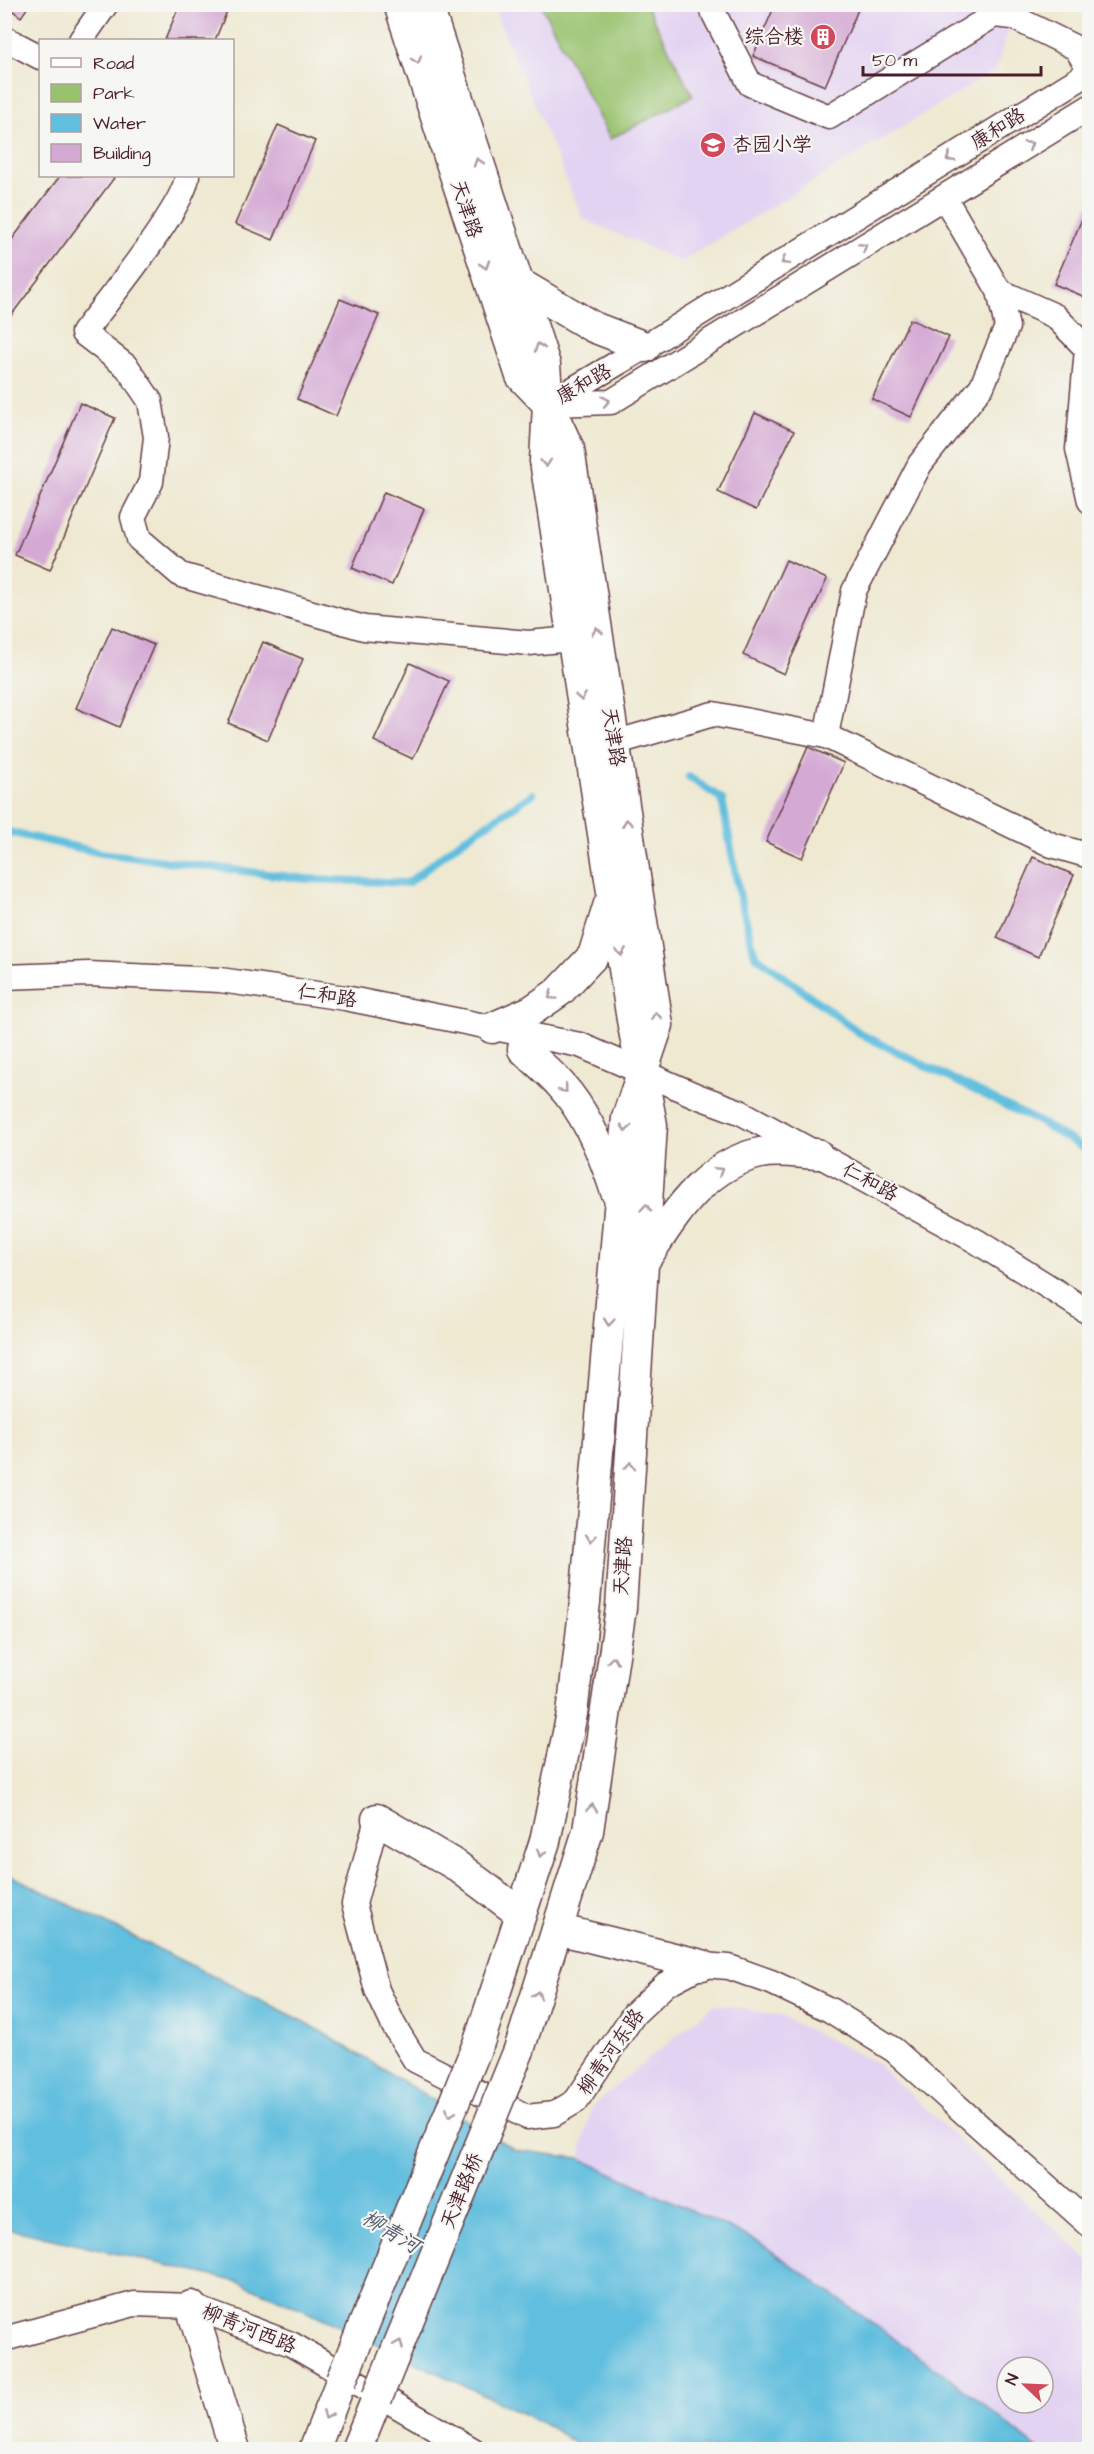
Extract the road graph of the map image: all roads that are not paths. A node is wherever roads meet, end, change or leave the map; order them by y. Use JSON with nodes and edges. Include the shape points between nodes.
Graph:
{"nodes":[{"id":1,"x":106,"y":4,"type":"edge"},
{"id":2,"x":399,"y":4,"type":"edge"},
{"id":3,"x":427,"y":4,"type":"edge"},
{"id":4,"x":709,"y":4,"type":"edge"},
{"id":5,"x":88,"y":37,"type":"edge"},
{"id":6,"x":4,"y":38,"type":"edge"},
{"id":7,"x":39,"y":56,"type":"edge"},
{"id":8,"x":1089,"y":71,"type":"edge"},
{"id":9,"x":1089,"y":107,"type":"edge"},
{"id":10,"x":187,"y":177,"type":"edge"},
{"id":11,"x":941,"y":199,"type":"junction"},
{"id":12,"x":517,"y":282,"type":"junction"},
{"id":13,"x":999,"y":291,"type":"junction"},
{"id":14,"x":645,"y":348,"type":"junction"},
{"id":15,"x":548,"y":404,"type":"junction"},
{"id":16,"x":1089,"y":501,"type":"edge"},
{"id":17,"x":572,"y":639,"type":"junction"},
{"id":18,"x":826,"y":736,"type":"junction"},
{"id":19,"x":614,"y":742,"type":"junction"},
{"id":20,"x":1089,"y":856,"type":"edge"},
{"id":21,"x":612,"y":895,"type":"junction"},
{"id":22,"x":4,"y":977,"type":"edge"},
{"id":23,"x":4,"y":989,"type":"edge"},
{"id":24,"x":492,"y":1028,"type":"junction"},
{"id":25,"x":523,"y":1049,"type":"junction"},
{"id":26,"x":641,"y":1072,"type":"junction"},
{"id":27,"x":816,"y":1154,"type":"junction"},
{"id":28,"x":620,"y":1202,"type":"junction"},
{"id":29,"x":642,"y":1264,"type":"junction"},
{"id":30,"x":1089,"y":1298,"type":"edge"},
{"id":31,"x":1089,"y":1313,"type":"edge"},
{"id":32,"x":376,"y":1819,"type":"joint"},
{"id":33,"x":521,"y":1914,"type":"junction"},
{"id":34,"x":557,"y":1929,"type":"junction"},
{"id":35,"x":702,"y":1965,"type":"junction"},
{"id":36,"x":480,"y":2039,"type":"joint"},
{"id":37,"x":519,"y":2050,"type":"joint"},
{"id":38,"x":1089,"y":2225,"type":"edge"},
{"id":39,"x":191,"y":2306,"type":"junction"},
{"id":40,"x":4,"y":2339,"type":"edge"},
{"id":41,"x":236,"y":2450,"type":"edge"},
{"id":42,"x":314,"y":2450,"type":"edge"},
{"id":43,"x":356,"y":2450,"type":"edge"},
{"id":44,"x":472,"y":2450,"type":"edge"}],
"edges":[{"from":1,"to":5,"type":"street"},
{"from":2,"to":15,"type":"main road","name":"天津路","one_way":true,"via":[[521,376]]},
{"from":12,"to":3,"type":"main road","name":"天津路","one_way":true},
{"from":4,"to":8,"type":"street","via":[[750,84],[829,117],[994,15],[1012,17],[1076,48]]},
{"from":6,"to":7,"type":"street"},
{"from":8,"to":14,"type":"street","name":"康和路","one_way":true},
{"from":11,"to":9,"type":"street","name":"康和路","one_way":true},
{"from":10,"to":17,"type":"street","via":[[168,217],[83,333],[128,367],[150,401],[156,437],[151,482],[133,517],[139,539],[181,575],[364,628],[529,643]]},
{"from":11,"to":13,"type":"street","via":[[950,207]]},
{"from":15,"to":11,"type":"street","name":"康和路","one_way":true,"via":[[611,402]]},
{"from":12,"to":14,"type":"main road","via":[[593,327]]},
{"from":15,"to":12,"type":"main road","name":"天津路","one_way":true,"via":[[545,365]]},
{"from":13,"to":16,"type":"street","via":[[1055,316],[1087,349],[1078,449]]},
{"from":13,"to":18,"type":"street","via":[[1007,327],[982,386],[920,464],[854,591]]},
{"from":14,"to":15,"type":"street","name":"康和路"},
{"from":15,"to":17,"type":"main road","name":"天津路","one_way":true,"via":[[545,461]]},
{"from":19,"to":15,"type":"main road","name":"天津路","one_way":true,"via":[[569,449]]},
{"from":17,"to":21,"type":"main road","name":"天津路","one_way":true},
{"from":18,"to":19,"type":"street","via":[[713,714]]},
{"from":18,"to":20,"type":"street","via":[[1042,841]]},
{"from":26,"to":19,"type":"main road","name":"天津路","one_way":true,"via":[[658,1025]]},
{"from":21,"to":24,"type":"main road","one_way":true,"via":[[593,956],[560,991],[531,1011]]},
{"from":21,"to":26,"type":"main road","name":"天津路","one_way":true},
{"from":22,"to":24,"type":"street","name":"仁和路","via":[[88,974],[219,980],[345,998]]},
{"from":23,"to":25,"type":"street","name":"仁和路","via":[[87,987],[218,993],[354,1012]]},
{"from":24,"to":26,"type":"street","name":"仁和路","via":[[580,1045]]},
{"from":25,"to":26,"type":"street","name":"仁和路"},
{"from":25,"to":28,"type":"main road","one_way":true,"via":[[575,1102],[606,1160]]},
{"from":26,"to":27,"type":"street","name":"仁和路","via":[[740,1112]]},
{"from":26,"to":28,"type":"main road","name":"天津路","one_way":true,"via":[[627,1118]]},
{"from":29,"to":26,"type":"main road","name":"天津路","one_way":true,"via":[[652,1125]]},
{"from":26,"to":30,"type":"street","name":"仁和路","via":[[699,1084],[745,1100],[983,1230]]},
{"from":29,"to":27,"type":"main road","one_way":true,"via":[[683,1202],[718,1169],[761,1152]]},
{"from":27,"to":31,"type":"street","name":"仁和路","via":[[976,1241]]},
{"from":28,"to":33,"type":"main road","name":"天津路","one_way":true,"via":[[572,1714],[545,1841]]},
{"from":34,"to":29,"type":"main road","name":"天津路","one_way":true,"via":[[588,1831],[621,1608]]},
{"from":32,"to":33,"type":"main road","via":[[457,1866]]},
{"from":32,"to":35,"type":"street","name":"柳青河东路","via":[[354,1904],[377,1990],[394,2026],[415,2060],[526,2117],[554,2114],[576,2101],[634,2014],[666,1984]]},
{"from":33,"to":36,"type":"main road","name":"天津路"},
{"from":34,"to":35,"type":"main road"},
{"from":37,"to":34,"type":"main road","name":"天津路","one_way":true},
{"from":35,"to":38,"type":"street","via":[[729,1967],[771,1982],[830,2010],[894,2050]]},
{"from":36,"to":42,"type":"main road","name":"天津路桥","one_way":true,"bridge":true},
{"from":43,"to":37,"type":"main road","name":"天津路桥","one_way":true,"bridge":true},
{"from":39,"to":40,"type":"street","name":"柳青河西路","via":[[134,2304]]},
{"from":39,"to":41,"type":"main road"},
{"from":39,"to":44,"type":"street","name":"柳青河西路","via":[[291,2344]]}]}
